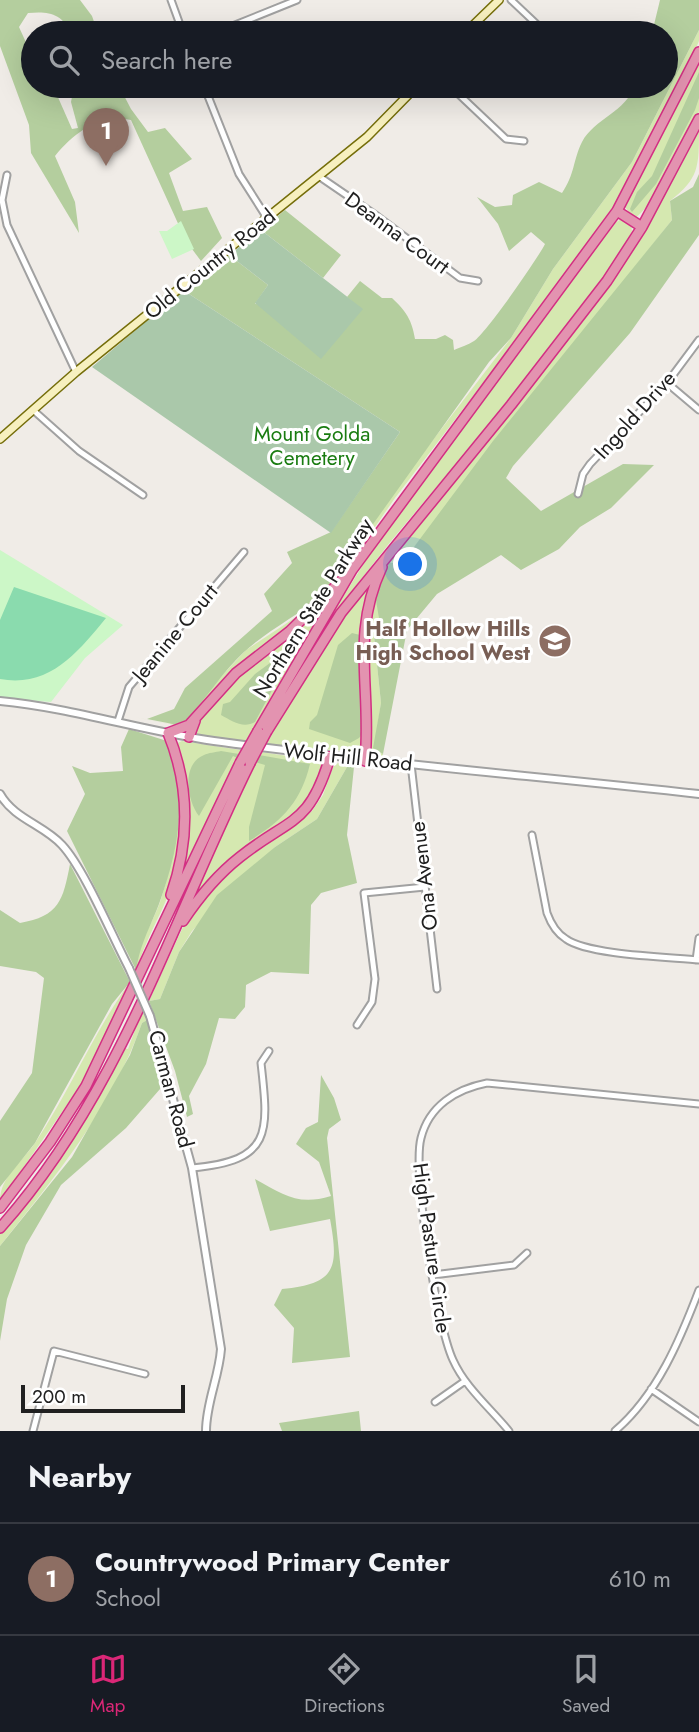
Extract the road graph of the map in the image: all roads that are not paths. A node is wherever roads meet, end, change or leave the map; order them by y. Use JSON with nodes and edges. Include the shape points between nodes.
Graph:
{"nodes":[{"id":1,"x":170,"y":0,"type":"edge"},
{"id":2,"x":297,"y":0,"type":"edge"},
{"id":3,"x":499,"y":0,"type":"edge"},
{"id":4,"x":511,"y":0,"type":"edge"},
{"id":5,"x":178,"y":21,"type":"edge"},
{"id":6,"x":245,"y":21,"type":"edge"},
{"id":7,"x":477,"y":21,"type":"edge"},
{"id":8,"x":533,"y":21,"type":"edge"},
{"id":9,"x":699,"y":52,"type":"edge"},
{"id":10,"x":678,"y":93,"type":"edge"},
{"id":11,"x":209,"y":98,"type":"edge"},
{"id":12,"x":405,"y":98,"type":"edge"},
{"id":13,"x":463,"y":98,"type":"edge"},
{"id":14,"x":675,"y":98,"type":"edge"},
{"id":15,"x":699,"y":119,"type":"edge"},
{"id":16,"x":524,"y":141,"type":"dead end"},
{"id":17,"x":7,"y":175,"type":"dead end"},
{"id":18,"x":320,"y":177,"type":"junction"},
{"id":19,"x":617,"y":211,"type":"junction"},
{"id":20,"x":267,"y":218,"type":"junction"},
{"id":21,"x":642,"y":227,"type":"junction"},
{"id":22,"x":478,"y":282,"type":"dead end"},
{"id":23,"x":699,"y":340,"type":"edge"},
{"id":24,"x":76,"y":372,"type":"junction"},
{"id":25,"x":667,"y":383,"type":"junction"},
{"id":26,"x":33,"y":410,"type":"junction"},
{"id":27,"x":699,"y":410,"type":"edge"},
{"id":28,"x":0,"y":439,"type":"edge"},
{"id":29,"x":578,"y":494,"type":"dead end"},
{"id":30,"x":143,"y":495,"type":"dead end"},
{"id":31,"x":389,"y":551,"type":"junction"},
{"id":32,"x":244,"y":552,"type":"dead end"},
{"id":33,"x":352,"y":570,"type":"junction"},
{"id":34,"x":0,"y":701,"type":"edge"},
{"id":35,"x":197,"y":716,"type":"junction"},
{"id":36,"x":118,"y":720,"type":"junction"},
{"id":37,"x":262,"y":731,"type":"junction"},
{"id":38,"x":168,"y":733,"type":"junction"},
{"id":39,"x":189,"y":737,"type":"junction"},
{"id":40,"x":330,"y":757,"type":"junction"},
{"id":41,"x":365,"y":761,"type":"junction"},
{"id":42,"x":245,"y":763,"type":"junction"},
{"id":43,"x":411,"y":764,"type":"junction"},
{"id":44,"x":0,"y":794,"type":"edge"},
{"id":45,"x":699,"y":794,"type":"edge"},
{"id":46,"x":532,"y":835,"type":"dead end"},
{"id":47,"x":425,"y":887,"type":"junction"},
{"id":48,"x":158,"y":935,"type":"junction"},
{"id":49,"x":173,"y":937,"type":"junction"},
{"id":50,"x":699,"y":938,"type":"edge"},
{"id":51,"x":697,"y":960,"type":"edge"},
{"id":52,"x":437,"y":989,"type":"dead end"},
{"id":53,"x":357,"y":1025,"type":"dead end"},
{"id":54,"x":269,"y":1051,"type":"dead end"},
{"id":55,"x":699,"y":1104,"type":"edge"},
{"id":56,"x":192,"y":1168,"type":"junction"},
{"id":57,"x":0,"y":1208,"type":"edge"},
{"id":58,"x":0,"y":1228,"type":"edge"},
{"id":59,"x":527,"y":1254,"type":"dead end"},
{"id":60,"x":433,"y":1275,"type":"junction"},
{"id":61,"x":699,"y":1290,"type":"edge"},
{"id":62,"x":145,"y":1374,"type":"dead end"},
{"id":63,"x":466,"y":1381,"type":"junction"},
{"id":64,"x":651,"y":1389,"type":"junction"},
{"id":65,"x":435,"y":1402,"type":"dead end"},
{"id":66,"x":699,"y":1422,"type":"edge"},
{"id":67,"x":33,"y":1431,"type":"edge"},
{"id":68,"x":206,"y":1431,"type":"edge"},
{"id":69,"x":509,"y":1431,"type":"edge"},
{"id":70,"x":615,"y":1431,"type":"edge"}],
"edges":[{"from":1,"to":5,"type":"street"},
{"from":2,"to":6,"type":"street"},
{"from":3,"to":7,"type":"main road"},
{"from":4,"to":8,"type":"street"},
{"from":9,"to":10,"type":"highway","name":"Northern State Parkway"},
{"from":11,"to":20,"type":"street","via":[[239,174]]},
{"from":12,"to":18,"type":"main road","name":"Old Country Road"},
{"from":13,"to":16,"type":"street","via":[[506,139]]},
{"from":14,"to":19,"type":"highway","name":"Northern State Parkway"},
{"from":15,"to":21,"type":"highway","name":"Northern State Parkway"},
{"from":17,"to":24,"type":"street","via":[[2,200],[7,225]]},
{"from":18,"to":20,"type":"main road","name":"Old Country Road"},
{"from":18,"to":22,"type":"street","name":"Deanna Court","via":[[460,278]]},
{"from":19,"to":21,"type":"highway"},
{"from":19,"to":33,"type":"highway","name":"Northern State Parkway"},
{"from":20,"to":24,"type":"main road","name":"Old Country Road"},
{"from":21,"to":31,"type":"highway","name":"Northern State Parkway","via":[[567,336]]},
{"from":23,"to":25,"type":"street","name":"Ingold Drive"},
{"from":24,"to":26,"type":"main road","name":"Old Country Road"},
{"from":25,"to":27,"type":"street"},
{"from":25,"to":29,"type":"street","name":"Ingold Drive","via":[[590,464]]},
{"from":26,"to":28,"type":"main road","name":"Old Country Road"},
{"from":26,"to":30,"type":"street","via":[[79,451]]},
{"from":31,"to":37,"type":"highway","name":"Northern State Parkway","via":[[341,612]]},
{"from":31,"to":41,"type":"highway","via":[[370,591],[363,622]]},
{"from":32,"to":36,"type":"street","name":"Jeanine Court","via":[[129,687]]},
{"from":33,"to":35,"type":"highway","via":[[290,631],[236,673]]},
{"from":33,"to":37,"type":"highway","name":"Northern State Parkway"},
{"from":34,"to":36,"type":"street","name":"Wolf Hill Road"},
{"from":35,"to":38,"type":"highway","via":[[185,728]]},
{"from":35,"to":39,"type":"highway"},
{"from":36,"to":38,"type":"street","name":"Wolf Hill Road"},
{"from":37,"to":42,"type":"highway","name":"Northern State Parkway","bridge":true},
{"from":38,"to":39,"type":"street","name":"Wolf Hill Road"},
{"from":38,"to":48,"type":"highway","via":[[181,778],[186,821],[182,859]]},
{"from":39,"to":40,"type":"street","name":"Wolf Hill Road"},
{"from":40,"to":41,"type":"street","name":"Wolf Hill Road"},
{"from":40,"to":49,"type":"highway","via":[[310,807],[213,881]]},
{"from":41,"to":43,"type":"street","name":"Wolf Hill Road"},
{"from":42,"to":48,"type":"highway","name":"Northern State Parkway"},
{"from":42,"to":49,"type":"highway","name":"Northern State Parkway"},
{"from":43,"to":45,"type":"street","name":"Wolf Hill Road"},
{"from":43,"to":47,"type":"street","name":"Ona Avenue"},
{"from":44,"to":56,"type":"street","name":"Carman Road","bridge":true,"via":[[16,813],[49,833],[70,856],[129,968],[150,1016]]},
{"from":46,"to":51,"type":"street","via":[[547,913],[567,940],[593,949]]},
{"from":47,"to":52,"type":"street","name":"Ona Avenue"},
{"from":47,"to":53,"type":"street","via":[[364,893],[375,979],[372,1002]]},
{"from":48,"to":57,"type":"highway","name":"Northern State Parkway","via":[[86,1086]]},
{"from":49,"to":58,"type":"highway","name":"Northern State Parkway","via":[[97,1091],[61,1149]]},
{"from":50,"to":51,"type":"street"},
{"from":54,"to":56,"type":"street","via":[[261,1063],[267,1113],[261,1138],[239,1159]]},
{"from":55,"to":60,"type":"street","name":"High Pasture Circle","via":[[492,1083],[450,1096],[436,1109],[421,1136],[418,1156]]},
{"from":56,"to":68,"type":"street","name":"Carman Road","via":[[221,1349],[206,1411]]},
{"from":59,"to":60,"type":"street","via":[[514,1265]]},
{"from":60,"to":63,"type":"street","name":"High Pasture Circle","via":[[445,1340]]},
{"from":61,"to":64,"type":"street","via":[[679,1344]]},
{"from":62,"to":67,"type":"street","via":[[54,1351]]},
{"from":63,"to":65,"type":"street"},
{"from":63,"to":69,"type":"street","name":"High Pasture Circle"},
{"from":64,"to":66,"type":"street"},
{"from":64,"to":70,"type":"street"}]}
